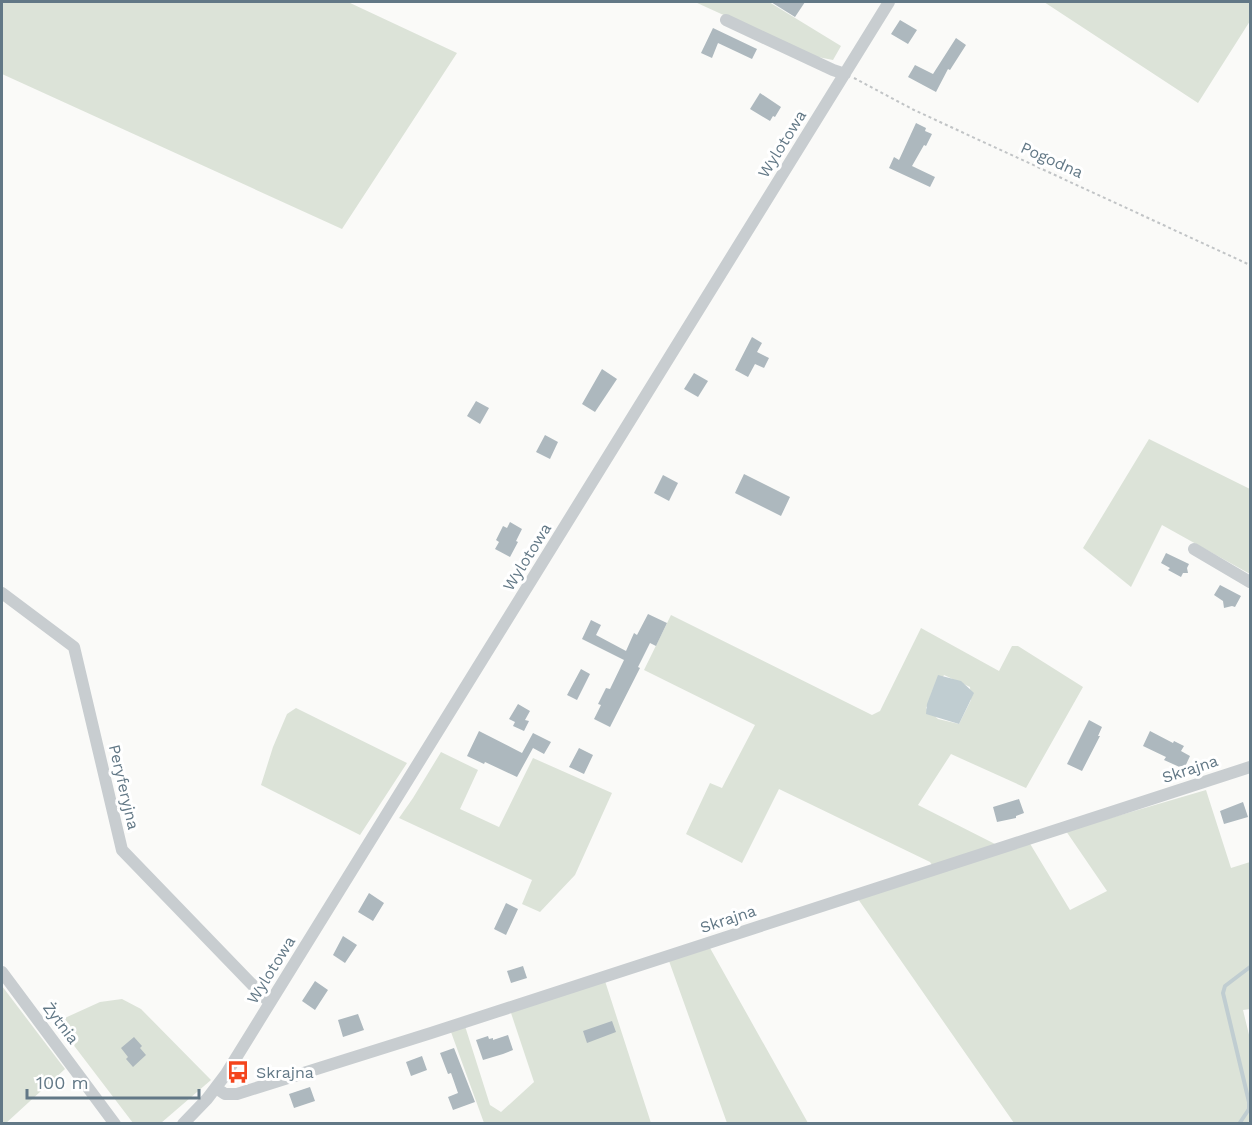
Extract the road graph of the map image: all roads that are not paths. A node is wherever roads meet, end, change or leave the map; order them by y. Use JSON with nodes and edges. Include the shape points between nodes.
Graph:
{"nodes":[{"id":1,"x":889,"y":2,"type":"edge"},
{"id":2,"x":726,"y":20,"type":"dead end"},
{"id":3,"x":845,"y":74,"type":"junction"},
{"id":4,"x":1194,"y":549,"type":"dead end"},
{"id":5,"x":1251,"y":582,"type":"edge"},
{"id":6,"x":2,"y":593,"type":"edge"},
{"id":7,"x":1251,"y":766,"type":"edge"},
{"id":8,"x":2,"y":972,"type":"edge"},
{"id":9,"x":270,"y":1003,"type":"junction"},
{"id":10,"x":216,"y":1088,"type":"junction"},
{"id":11,"x":115,"y":1124,"type":"edge"},
{"id":12,"x":183,"y":1124,"type":"edge"}],
"edges":[{"from":1,"to":3,"type":"street","name":"Wylotowa"},
{"from":2,"to":3,"type":"street"},
{"from":3,"to":9,"type":"street","name":"Wylotowa"},
{"from":4,"to":5,"type":"street"},
{"from":6,"to":9,"type":"street","name":"Peryferyjna","via":[[74,647],[122,850]]},
{"from":7,"to":10,"type":"street","name":"Skrajna","via":[[237,1094],[225,1094]]},
{"from":8,"to":11,"type":"street","name":"Żytnia"},
{"from":9,"to":10,"type":"street","name":"Wylotowa"},
{"from":10,"to":12,"type":"street","name":"Wylotowa"}]}
